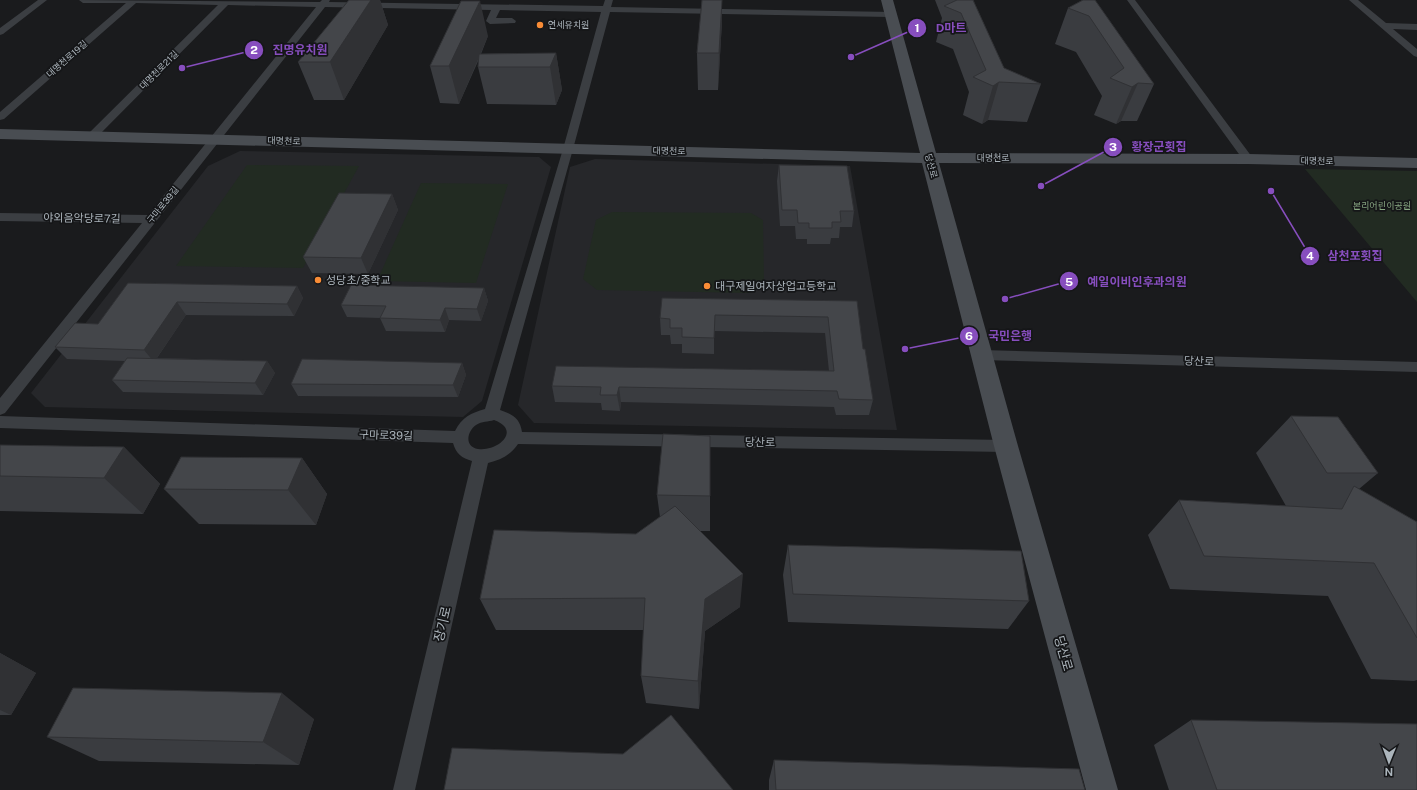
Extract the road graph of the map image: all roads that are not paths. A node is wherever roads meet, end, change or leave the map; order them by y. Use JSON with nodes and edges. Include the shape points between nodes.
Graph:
{"nodes":[{"id":1,"x":43,"y":0,"type":"edge"},
{"id":2,"x":83,"y":0,"type":"edge"},
{"id":3,"x":1131,"y":0,"type":"edge"},
{"id":4,"x":1353,"y":0,"type":"edge"},
{"id":5,"x":134,"y":1,"type":"junction"},
{"id":6,"x":324,"y":2,"type":"edge"},
{"id":7,"x":225,"y":3,"type":"junction"},
{"id":8,"x":607,"y":4,"type":"edge"},
{"id":9,"x":497,"y":7,"type":"junction"},
{"id":10,"x":888,"y":7,"type":"edge"},
{"id":11,"x":512,"y":22,"type":"dead end"},
{"id":12,"x":1384,"y":26,"type":"junction"},
{"id":13,"x":1417,"y":27,"type":"edge"},
{"id":14,"x":0,"y":32,"type":"edge"},
{"id":15,"x":1417,"y":54,"type":"edge"},
{"id":16,"x":0,"y":117,"type":"edge"},
{"id":17,"x":0,"y":134,"type":"edge"},
{"id":18,"x":92,"y":136,"type":"junction"},
{"id":19,"x":215,"y":139,"type":"junction"},
{"id":20,"x":568,"y":149,"type":"junction"},
{"id":21,"x":929,"y":158,"type":"junction"},
{"id":22,"x":1248,"y":159,"type":"junction"},
{"id":23,"x":1417,"y":163,"type":"edge"},
{"id":24,"x":6,"y":217,"type":"edge"},
{"id":25,"x":152,"y":219,"type":"junction"},
{"id":26,"x":0,"y":229,"type":"edge"},
{"id":27,"x":981,"y":355,"type":"junction"},
{"id":28,"x":1417,"y":367,"type":"edge"},
{"id":29,"x":0,"y":409,"type":"edge"},
{"id":30,"x":491,"y":415,"type":"junction"},
{"id":31,"x":0,"y":422,"type":"edge"},
{"id":32,"x":460,"y":437,"type":"junction"},
{"id":33,"x":514,"y":438,"type":"junction"},
{"id":34,"x":1006,"y":446,"type":"junction"},
{"id":35,"x":481,"y":457,"type":"junction"},
{"id":36,"x":404,"y":790,"type":"edge"},
{"id":37,"x":1102,"y":790,"type":"edge"}],
"edges":[{"from":1,"to":14,"type":"street"},
{"from":2,"to":5,"type":"street"},
{"from":3,"to":22,"type":"street"},
{"from":4,"to":12,"type":"street"},
{"from":5,"to":7,"type":"street"},
{"from":5,"to":16,"type":"street","name":"대명천로19길"},
{"from":6,"to":7,"type":"street"},
{"from":6,"to":9,"type":"street"},
{"from":6,"to":19,"type":"street","name":"구마로39길"},
{"from":7,"to":18,"type":"street","name":"대명천로21길"},
{"from":8,"to":9,"type":"street"},
{"from":8,"to":10,"type":"street"},
{"from":8,"to":20,"type":"street"},
{"from":9,"to":11,"type":"street","via":[[490,21]]},
{"from":10,"to":21,"type":"street","name":"당산로"},
{"from":12,"to":13,"type":"street"},
{"from":12,"to":15,"type":"street"},
{"from":17,"to":18,"type":"street","name":"대명천로"},
{"from":18,"to":19,"type":"street","name":"대명천로"},
{"from":19,"to":20,"type":"street","name":"대명천로"},
{"from":19,"to":25,"type":"street","name":"구마로39길"},
{"from":20,"to":21,"type":"street","name":"대명천로"},
{"from":20,"to":30,"type":"street"},
{"from":21,"to":22,"type":"street","name":"대명천로"},
{"from":21,"to":27,"type":"street","name":"당산로"},
{"from":22,"to":23,"type":"street","name":"대명천로"},
{"from":24,"to":25,"type":"street","name":"야외음악당로7길"},
{"from":24,"to":26,"type":"street","name":"야외음악당로7길"},
{"from":25,"to":29,"type":"street","name":"구마로39길"},
{"from":27,"to":28,"type":"street","name":"당산로"},
{"from":27,"to":34,"type":"street","name":"당산로"},
{"from":30,"to":32,"type":"street","via":[[476,418],[463,430]]},
{"from":30,"to":33,"type":"street","via":[[502,416],[513,424]]},
{"from":31,"to":32,"type":"street","name":"구마로39길"},
{"from":32,"to":35,"type":"street","via":[[464,450],[470,455]]},
{"from":33,"to":34,"type":"street","name":"당산로"},
{"from":33,"to":35,"type":"street","via":[[505,450],[497,455]]},
{"from":34,"to":37,"type":"street","name":"당산로"},
{"from":35,"to":36,"type":"street","name":"장기로"}]}
